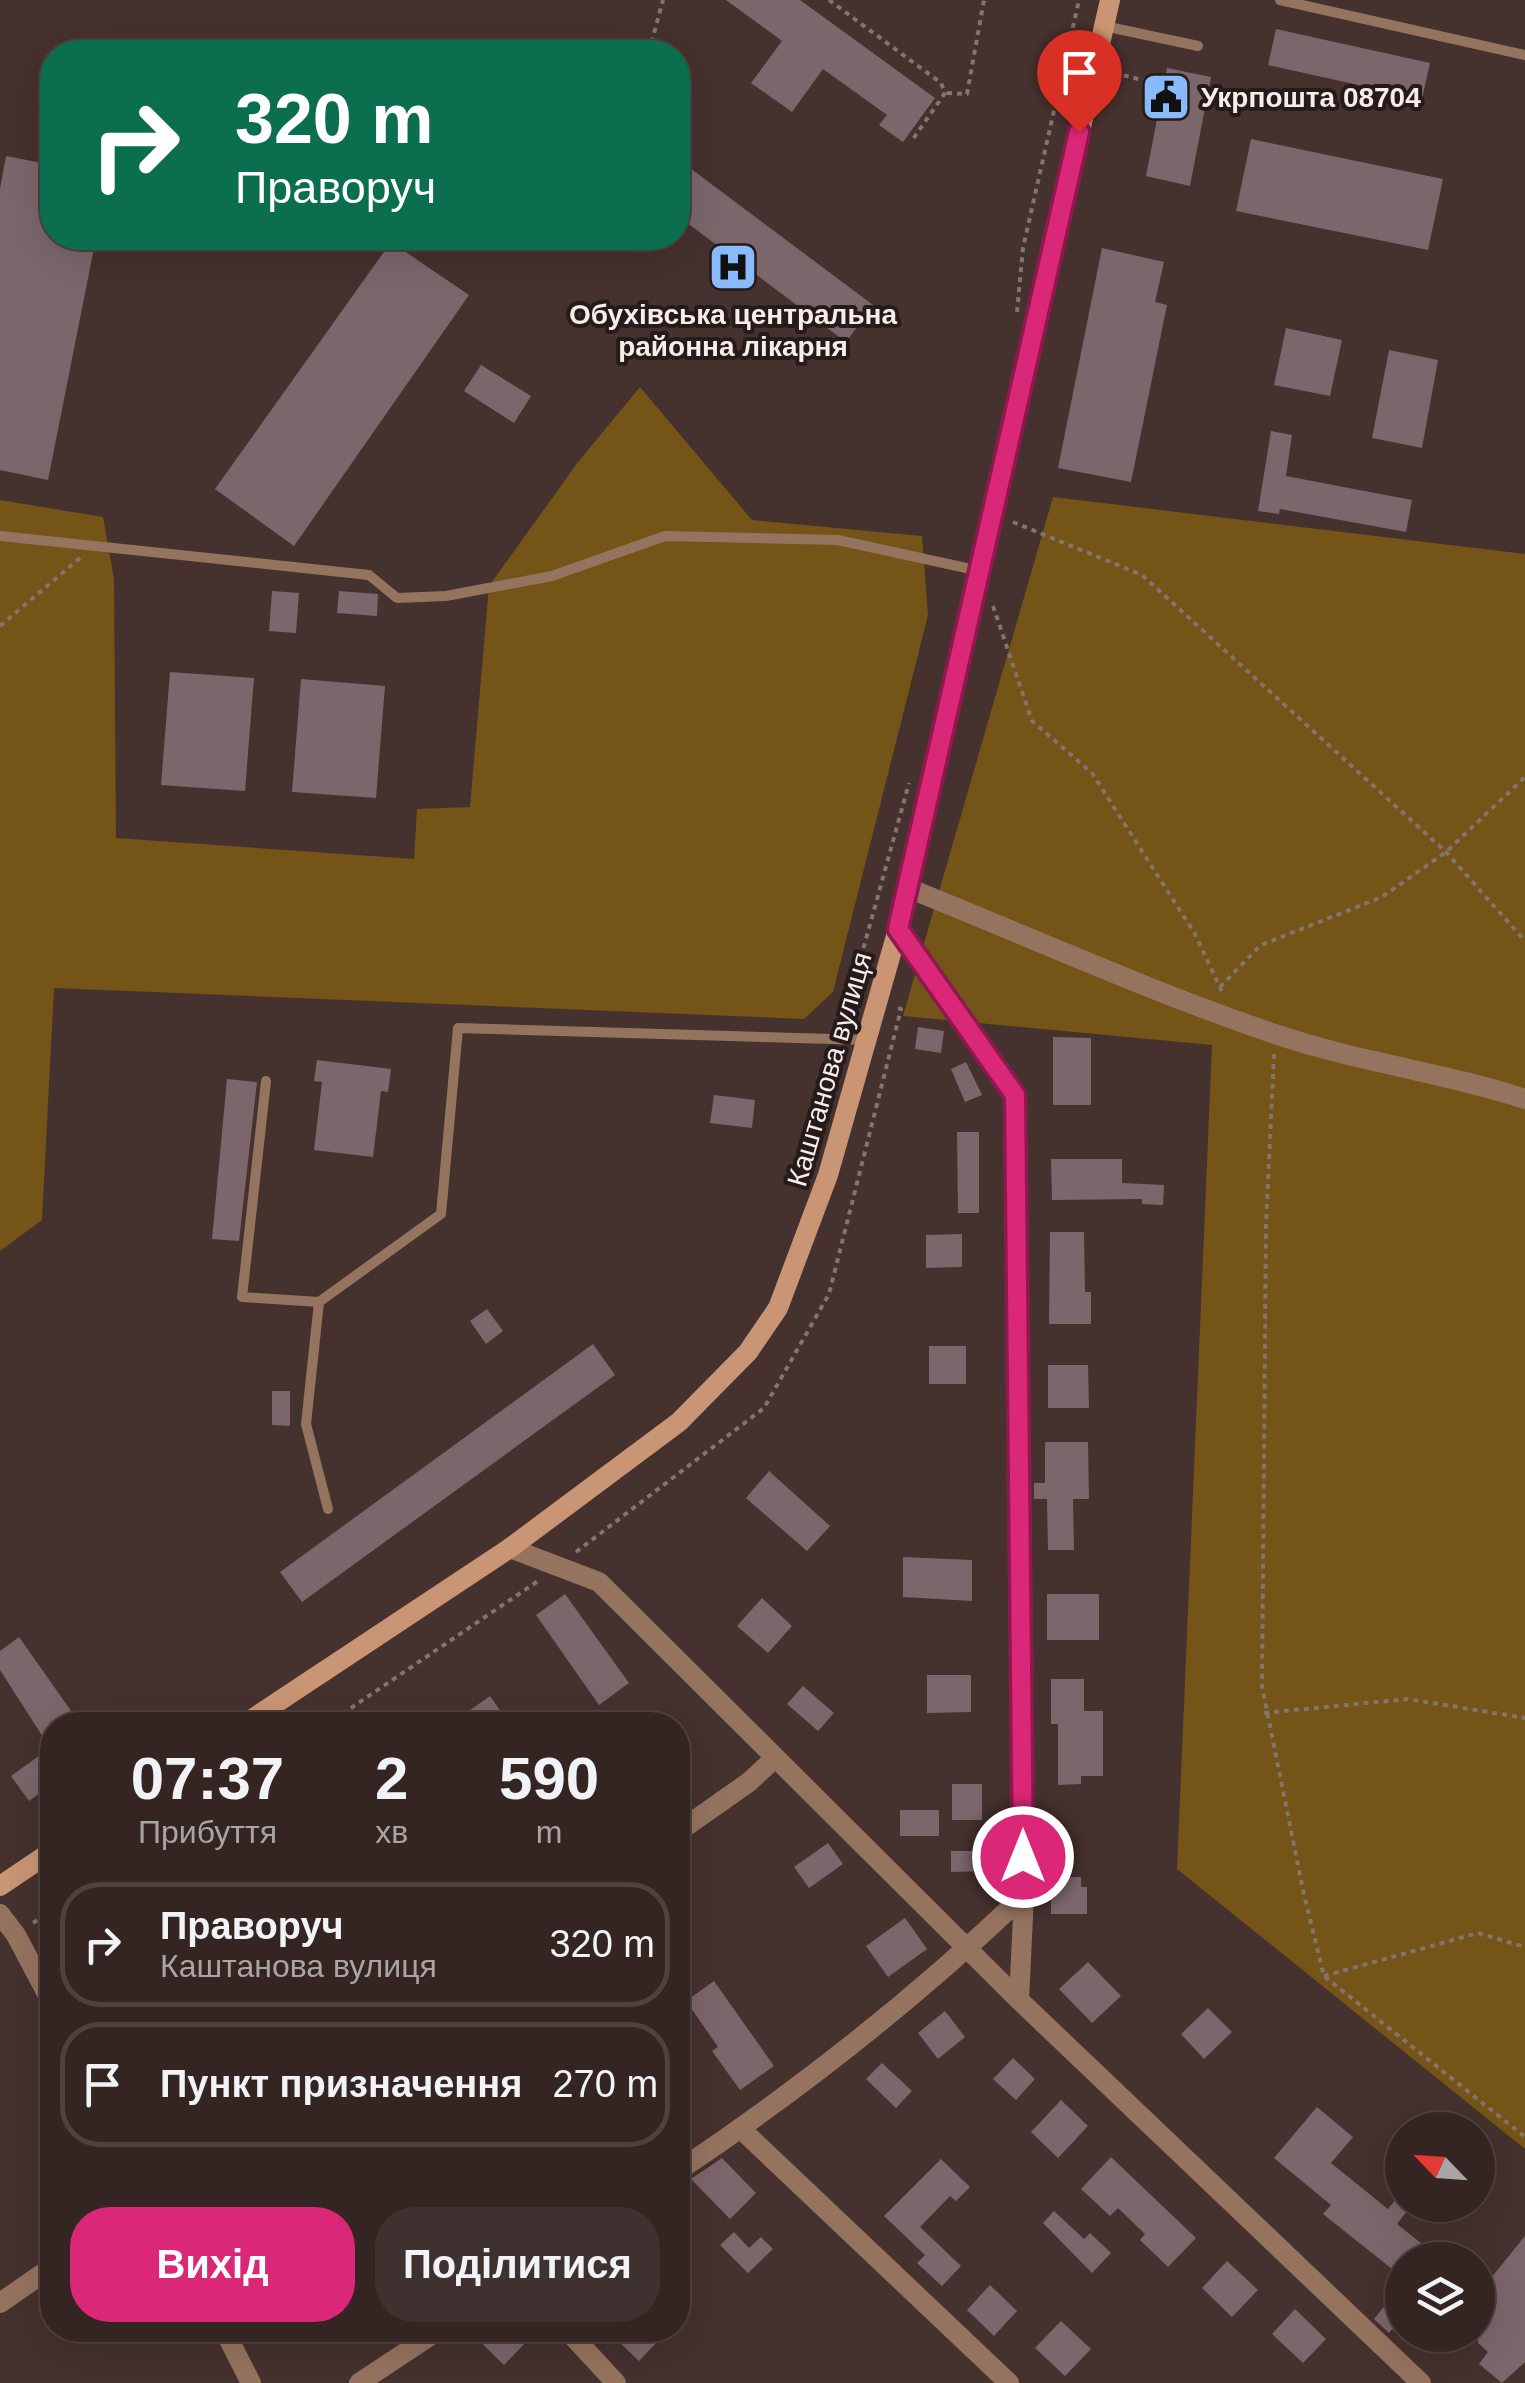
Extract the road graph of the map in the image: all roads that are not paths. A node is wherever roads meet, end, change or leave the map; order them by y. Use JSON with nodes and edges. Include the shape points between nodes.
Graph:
{"nodes":[{"id":1,"x":1110,"y":0,"type":"edge"},
{"id":2,"x":1280,"y":0,"type":"edge"},
{"id":3,"x":1104,"y":26,"type":"junction"},
{"id":4,"x":1198,"y":46,"type":"dead end"},
{"id":5,"x":1525,"y":56,"type":"edge"},
{"id":6,"x":0,"y":536,"type":"edge"},
{"id":7,"x":980,"y":571,"type":"junction"},
{"id":8,"x":908,"y":888,"type":"junction"},
{"id":9,"x":898,"y":929,"type":"junction"},
{"id":10,"x":868,"y":1040,"type":"junction"},
{"id":11,"x":266,"y":1081,"type":"dead end"},
{"id":12,"x":1525,"y":1099,"type":"edge"},
{"id":13,"x":320,"y":1302,"type":"junction"},
{"id":14,"x":328,"y":1509,"type":"dead end"},
{"id":15,"x":510,"y":1548,"type":"junction"},
{"id":16,"x":263,"y":1712,"type":"edge"},
{"id":17,"x":775,"y":1758,"type":"junction"},
{"id":18,"x":690,"y":1824,"type":"edge"},
{"id":19,"x":40,"y":1860,"type":"edge"},
{"id":20,"x":0,"y":1886,"type":"edge"},
{"id":21,"x":1024,"y":1895,"type":"junction"},
{"id":22,"x":0,"y":1914,"type":"edge"},
{"id":23,"x":967,"y":1950,"type":"junction"},
{"id":24,"x":40,"y":1980,"type":"edge"},
{"id":25,"x":1019,"y":2000,"type":"junction"},
{"id":26,"x":741,"y":2129,"type":"junction"},
{"id":27,"x":690,"y":2163,"type":"edge"},
{"id":28,"x":40,"y":2275,"type":"edge"},
{"id":29,"x":0,"y":2303,"type":"edge"},
{"id":30,"x":230,"y":2342,"type":"edge"},
{"id":31,"x":421,"y":2342,"type":"edge"},
{"id":32,"x":577,"y":2342,"type":"edge"},
{"id":33,"x":252,"y":2383,"type":"edge"},
{"id":34,"x":359,"y":2383,"type":"edge"},
{"id":35,"x":616,"y":2383,"type":"edge"},
{"id":36,"x":1009,"y":2383,"type":"edge"},
{"id":37,"x":1420,"y":2383,"type":"edge"}],
"edges":[{"from":1,"to":3,"type":"main road","name":"Каштанова вулиця"},
{"from":2,"to":5,"type":"lane"},
{"from":3,"to":4,"type":"lane"},
{"from":3,"to":7,"type":"main road","name":"Каштанова вулиця"},
{"from":6,"to":7,"type":"lane","via":[[369,575],[397,598],[552,576],[665,536],[838,540]]},
{"from":7,"to":8,"type":"main road","name":"Каштанова вулиця"},
{"from":8,"to":9,"type":"main road","name":"Каштанова вулиця"},
{"from":8,"to":12,"type":"street","via":[[1275,1034]]},
{"from":9,"to":10,"type":"main road","name":"Каштанова вулиця"},
{"from":9,"to":21,"type":"street","via":[[1015,1095]]},
{"from":10,"to":13,"type":"lane","via":[[458,1028],[442,1214]]},
{"from":10,"to":15,"type":"main road","name":"Каштанова вулиця","via":[[802,1252],[758,1337],[680,1422]]},
{"from":11,"to":13,"type":"lane","via":[[242,1297]]},
{"from":13,"to":14,"type":"lane","via":[[306,1424]]},
{"from":15,"to":16,"type":"main road","name":"Каштанова вулиця"},
{"from":15,"to":17,"type":"street","via":[[599,1582]]},
{"from":17,"to":18,"type":"street"},
{"from":17,"to":23,"type":"street"},
{"from":19,"to":20,"type":"main road"},
{"from":21,"to":23,"type":"street"},
{"from":21,"to":25,"type":"street"},
{"from":22,"to":24,"type":"street"},
{"from":23,"to":25,"type":"street"},
{"from":23,"to":26,"type":"street"},
{"from":25,"to":37,"type":"street"},
{"from":26,"to":27,"type":"street"},
{"from":26,"to":36,"type":"street"},
{"from":28,"to":29,"type":"street"},
{"from":30,"to":33,"type":"street"},
{"from":31,"to":34,"type":"street"},
{"from":32,"to":35,"type":"street"}]}
